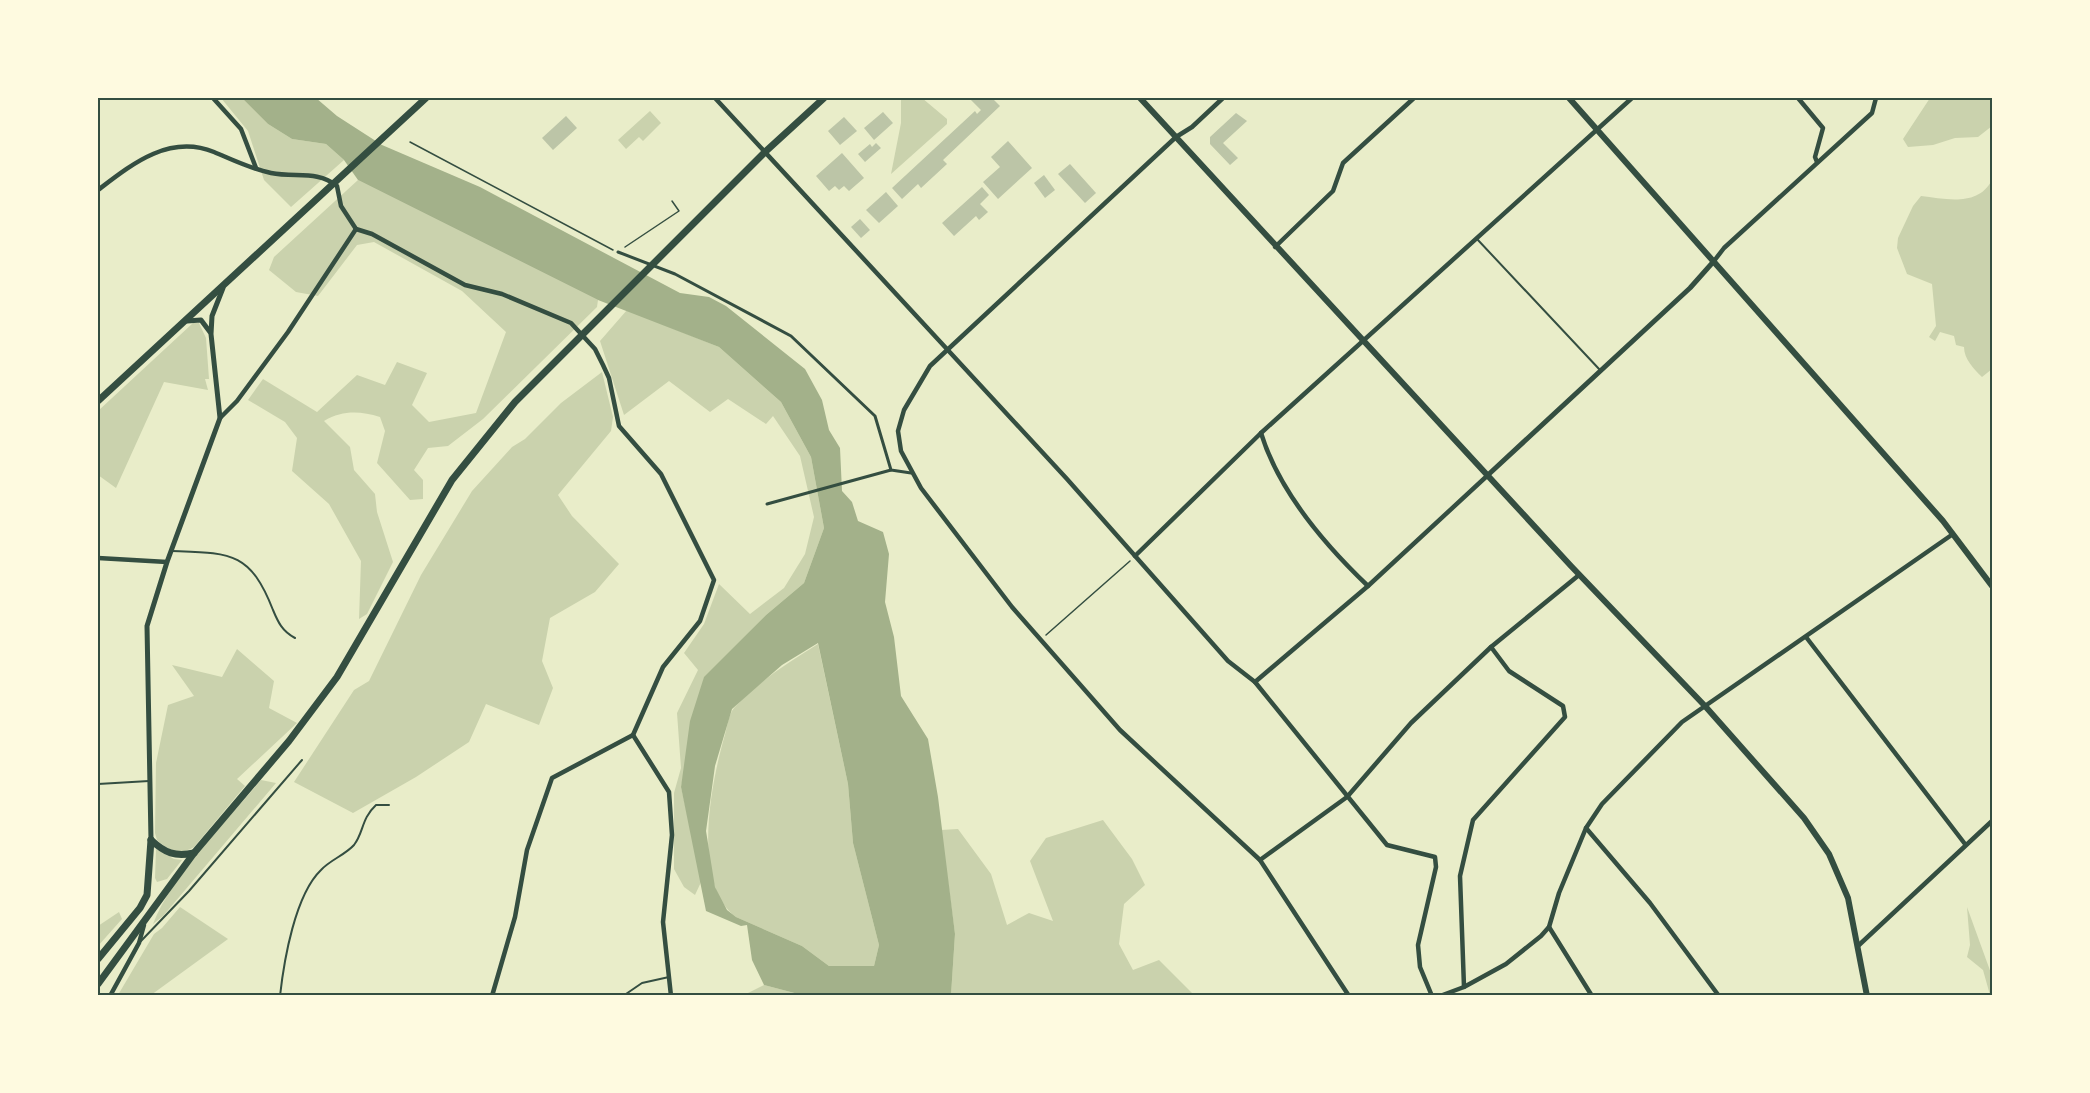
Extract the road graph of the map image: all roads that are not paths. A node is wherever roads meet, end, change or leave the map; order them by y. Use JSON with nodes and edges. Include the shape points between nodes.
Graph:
{"nodes":[{"id":1,"x":213,"y":98,"type":"edge"},
{"id":2,"x":426,"y":98,"type":"edge"},
{"id":3,"x":715,"y":98,"type":"edge"},
{"id":4,"x":824,"y":98,"type":"edge"},
{"id":5,"x":1140,"y":98,"type":"edge"},
{"id":6,"x":1223,"y":98,"type":"edge"},
{"id":7,"x":1414,"y":98,"type":"edge"},
{"id":8,"x":1569,"y":98,"type":"edge"},
{"id":9,"x":1632,"y":98,"type":"edge"},
{"id":10,"x":1798,"y":98,"type":"edge"},
{"id":11,"x":1876,"y":98,"type":"edge"},
{"id":12,"x":1598,"y":130,"type":"junction"},
{"id":13,"x":1176,"y":137,"type":"junction"},
{"id":14,"x":765,"y":152,"type":"junction"},
{"id":15,"x":1817,"y":162,"type":"junction"},
{"id":16,"x":256,"y":168,"type":"junction"},
{"id":17,"x":98,"y":190,"type":"edge"},
{"id":18,"x":356,"y":229,"type":"junction"},
{"id":19,"x":1476,"y":238,"type":"junction"},
{"id":20,"x":1275,"y":247,"type":"junction"},
{"id":21,"x":618,"y":252,"type":"road end"},
{"id":22,"x":1714,"y":261,"type":"junction"},
{"id":23,"x":227,"y":281,"type":"junction"},
{"id":24,"x":180,"y":323,"type":"junction"},
{"id":25,"x":211,"y":334,"type":"junction"},
{"id":26,"x":1364,"y":342,"type":"junction"},
{"id":27,"x":947,"y":350,"type":"junction"},
{"id":28,"x":1600,"y":370,"type":"junction"},
{"id":29,"x":98,"y":401,"type":"edge"},
{"id":30,"x":220,"y":418,"type":"junction"},
{"id":31,"x":1261,"y":433,"type":"junction"},
{"id":32,"x":891,"y":470,"type":"junction"},
{"id":33,"x":911,"y":473,"type":"junction"},
{"id":34,"x":1489,"y":474,"type":"junction"},
{"id":35,"x":767,"y":504,"type":"dead end"},
{"id":36,"x":1953,"y":534,"type":"junction"},
{"id":37,"x":172,"y":551,"type":"junction"},
{"id":38,"x":1135,"y":556,"type":"junction"},
{"id":39,"x":98,"y":558,"type":"edge"},
{"id":40,"x":167,"y":562,"type":"junction"},
{"id":41,"x":1580,"y":575,"type":"junction"},
{"id":42,"x":1368,"y":586,"type":"junction"},
{"id":43,"x":1992,"y":586,"type":"edge"},
{"id":44,"x":1806,"y":636,"type":"junction"},
{"id":45,"x":294,"y":638,"type":"dead end"},
{"id":46,"x":1491,"y":647,"type":"junction"},
{"id":47,"x":1255,"y":682,"type":"junction"},
{"id":48,"x":1705,"y":706,"type":"junction"},
{"id":49,"x":633,"y":735,"type":"junction"},
{"id":50,"x":302,"y":760,"type":"dead end"},
{"id":51,"x":149,"y":781,"type":"junction"},
{"id":52,"x":98,"y":784,"type":"edge"},
{"id":53,"x":1347,"y":797,"type":"junction"},
{"id":54,"x":389,"y":805,"type":"dead end"},
{"id":55,"x":1992,"y":821,"type":"edge"},
{"id":56,"x":1586,"y":828,"type":"junction"},
{"id":57,"x":151,"y":840,"type":"junction"},
{"id":58,"x":1965,"y":844,"type":"junction"},
{"id":59,"x":194,"y":853,"type":"junction"},
{"id":60,"x":1260,"y":860,"type":"junction"},
{"id":61,"x":144,"y":922,"type":"junction"},
{"id":62,"x":1549,"y":927,"type":"junction"},
{"id":63,"x":116,"y":939,"type":"junction"},
{"id":64,"x":139,"y":943,"type":"junction"},
{"id":65,"x":1859,"y":945,"type":"junction"},
{"id":66,"x":126,"y":948,"type":"junction"},
{"id":67,"x":98,"y":959,"type":"edge"},
{"id":68,"x":669,"y":977,"type":"junction"},
{"id":69,"x":98,"y":984,"type":"edge"},
{"id":70,"x":1464,"y":987,"type":"junction"},
{"id":71,"x":111,"y":994,"type":"edge"},
{"id":72,"x":280,"y":996,"type":"edge"},
{"id":73,"x":492,"y":996,"type":"edge"},
{"id":74,"x":622,"y":996,"type":"edge"},
{"id":75,"x":671,"y":996,"type":"edge"},
{"id":76,"x":1349,"y":996,"type":"edge"},
{"id":77,"x":1432,"y":996,"type":"edge"},
{"id":78,"x":1440,"y":996,"type":"edge"},
{"id":79,"x":1592,"y":996,"type":"edge"},
{"id":80,"x":1719,"y":996,"type":"edge"},
{"id":81,"x":1867,"y":996,"type":"edge"}],
"edges":[{"from":1,"to":16,"type":"street","via":[[241,129]]},
{"from":2,"to":23,"type":"main road"},
{"from":3,"to":14,"type":"street"},
{"from":4,"to":14,"type":"main road"},
{"from":5,"to":13,"type":"main road"},
{"from":6,"to":13,"type":"street"},
{"from":7,"to":20,"type":"street","via":[[1343,163],[1333,191]]},
{"from":8,"to":12,"type":"main road"},
{"from":9,"to":12,"type":"street"},
{"from":10,"to":15,"type":"street","via":[[1824,128]]},
{"from":11,"to":15,"type":"street","via":[[1872,113]]},
{"from":12,"to":19,"type":"street"},
{"from":12,"to":22,"type":"main road"},
{"from":13,"to":20,"type":"main road"},
{"from":13,"to":27,"type":"street"},
{"from":14,"to":27,"type":"street"},
{"from":14,"to":59,"type":"main road","via":[[515,402],[452,480],[337,677],[289,741]]},
{"from":15,"to":22,"type":"street"},
{"from":16,"to":17,"type":"street","via":[[197,146],[178,145],[155,153]]},
{"from":16,"to":18,"type":"street","via":[[271,173],[325,176],[337,186],[341,207]]},
{"from":18,"to":30,"type":"street","via":[[288,332]]},
{"from":18,"to":49,"type":"street","via":[[465,285],[502,294],[571,323],[595,350],[609,378],[619,426],[661,474],[714,580],[700,621],[663,667]]},
{"from":19,"to":26,"type":"street"},
{"from":19,"to":28,"type":"lane"},
{"from":20,"to":26,"type":"main road"},
{"from":21,"to":32,"type":"street","via":[[675,274],[791,336],[875,416]]},
{"from":22,"to":28,"type":"street"},
{"from":22,"to":36,"type":"main road"},
{"from":23,"to":24,"type":"main road"},
{"from":23,"to":25,"type":"street","via":[[217,301]]},
{"from":24,"to":25,"type":"street","via":[[201,320]]},
{"from":24,"to":29,"type":"main road"},
{"from":25,"to":30,"type":"street"},
{"from":26,"to":31,"type":"street"},
{"from":26,"to":34,"type":"main road"},
{"from":27,"to":33,"type":"street","via":[[925,373],[904,410],[898,431],[900,451]]},
{"from":27,"to":38,"type":"street"},
{"from":28,"to":34,"type":"street"},
{"from":30,"to":37,"type":"street"},
{"from":31,"to":38,"type":"street"},
{"from":31,"to":42,"type":"street","via":[[1268,457],[1299,509]]},
{"from":32,"to":33,"type":"street"},
{"from":32,"to":35,"type":"street"},
{"from":33,"to":60,"type":"street","via":[[1040,640],[1120,730]]},
{"from":34,"to":41,"type":"main road"},
{"from":34,"to":42,"type":"street"},
{"from":36,"to":43,"type":"main road"},
{"from":36,"to":44,"type":"street"},
{"from":37,"to":40,"type":"street"},
{"from":37,"to":45,"type":"lane","via":[[233,556],[252,569],[261,580],[279,624]]},
{"from":38,"to":47,"type":"street","via":[[1228,661]]},
{"from":39,"to":40,"type":"street"},
{"from":40,"to":51,"type":"street","via":[[147,626]]},
{"from":41,"to":46,"type":"street"},
{"from":41,"to":48,"type":"main road"},
{"from":42,"to":47,"type":"street"},
{"from":44,"to":48,"type":"street"},
{"from":44,"to":58,"type":"street"},
{"from":46,"to":53,"type":"street","via":[[1411,723]]},
{"from":46,"to":70,"type":"street","via":[[1509,671],[1563,706],[1565,717],[1473,820],[1461,876]]},
{"from":47,"to":53,"type":"street"},
{"from":48,"to":56,"type":"street","via":[[1674,731],[1602,804]]},
{"from":48,"to":65,"type":"main road","via":[[1804,818],[1829,854],[1848,898]]},
{"from":49,"to":68,"type":"street","via":[[669,792],[672,835],[663,922]]},
{"from":49,"to":73,"type":"street","via":[[552,778],[527,850],[515,917]]},
{"from":50,"to":64,"type":"lane"},
{"from":51,"to":52,"type":"lane"},
{"from":51,"to":57,"type":"street"},
{"from":53,"to":60,"type":"street"},
{"from":53,"to":77,"type":"street","via":[[1387,845],[1435,857],[1418,945],[1420,967]]},
{"from":54,"to":72,"type":"lane","via":[[376,806],[366,814],[354,844],[321,869],[306,888]]},
{"from":55,"to":58,"type":"street"},
{"from":56,"to":62,"type":"street"},
{"from":56,"to":80,"type":"street","via":[[1650,903]]},
{"from":57,"to":59,"type":"main road","via":[[169,854]]},
{"from":57,"to":63,"type":"main road","via":[[147,895]]},
{"from":58,"to":65,"type":"street"},
{"from":59,"to":61,"type":"main road"},
{"from":60,"to":76,"type":"street"},
{"from":61,"to":64,"type":"street"},
{"from":61,"to":66,"type":"main road"},
{"from":62,"to":70,"type":"street","via":[[1506,964]]},
{"from":62,"to":79,"type":"street"},
{"from":63,"to":66,"type":"main road"},
{"from":63,"to":67,"type":"main road"},
{"from":64,"to":71,"type":"street"},
{"from":65,"to":81,"type":"main road"},
{"from":66,"to":69,"type":"main road"},
{"from":68,"to":74,"type":"lane","via":[[642,982]]},
{"from":68,"to":75,"type":"street"},
{"from":70,"to":78,"type":"street"}]}
